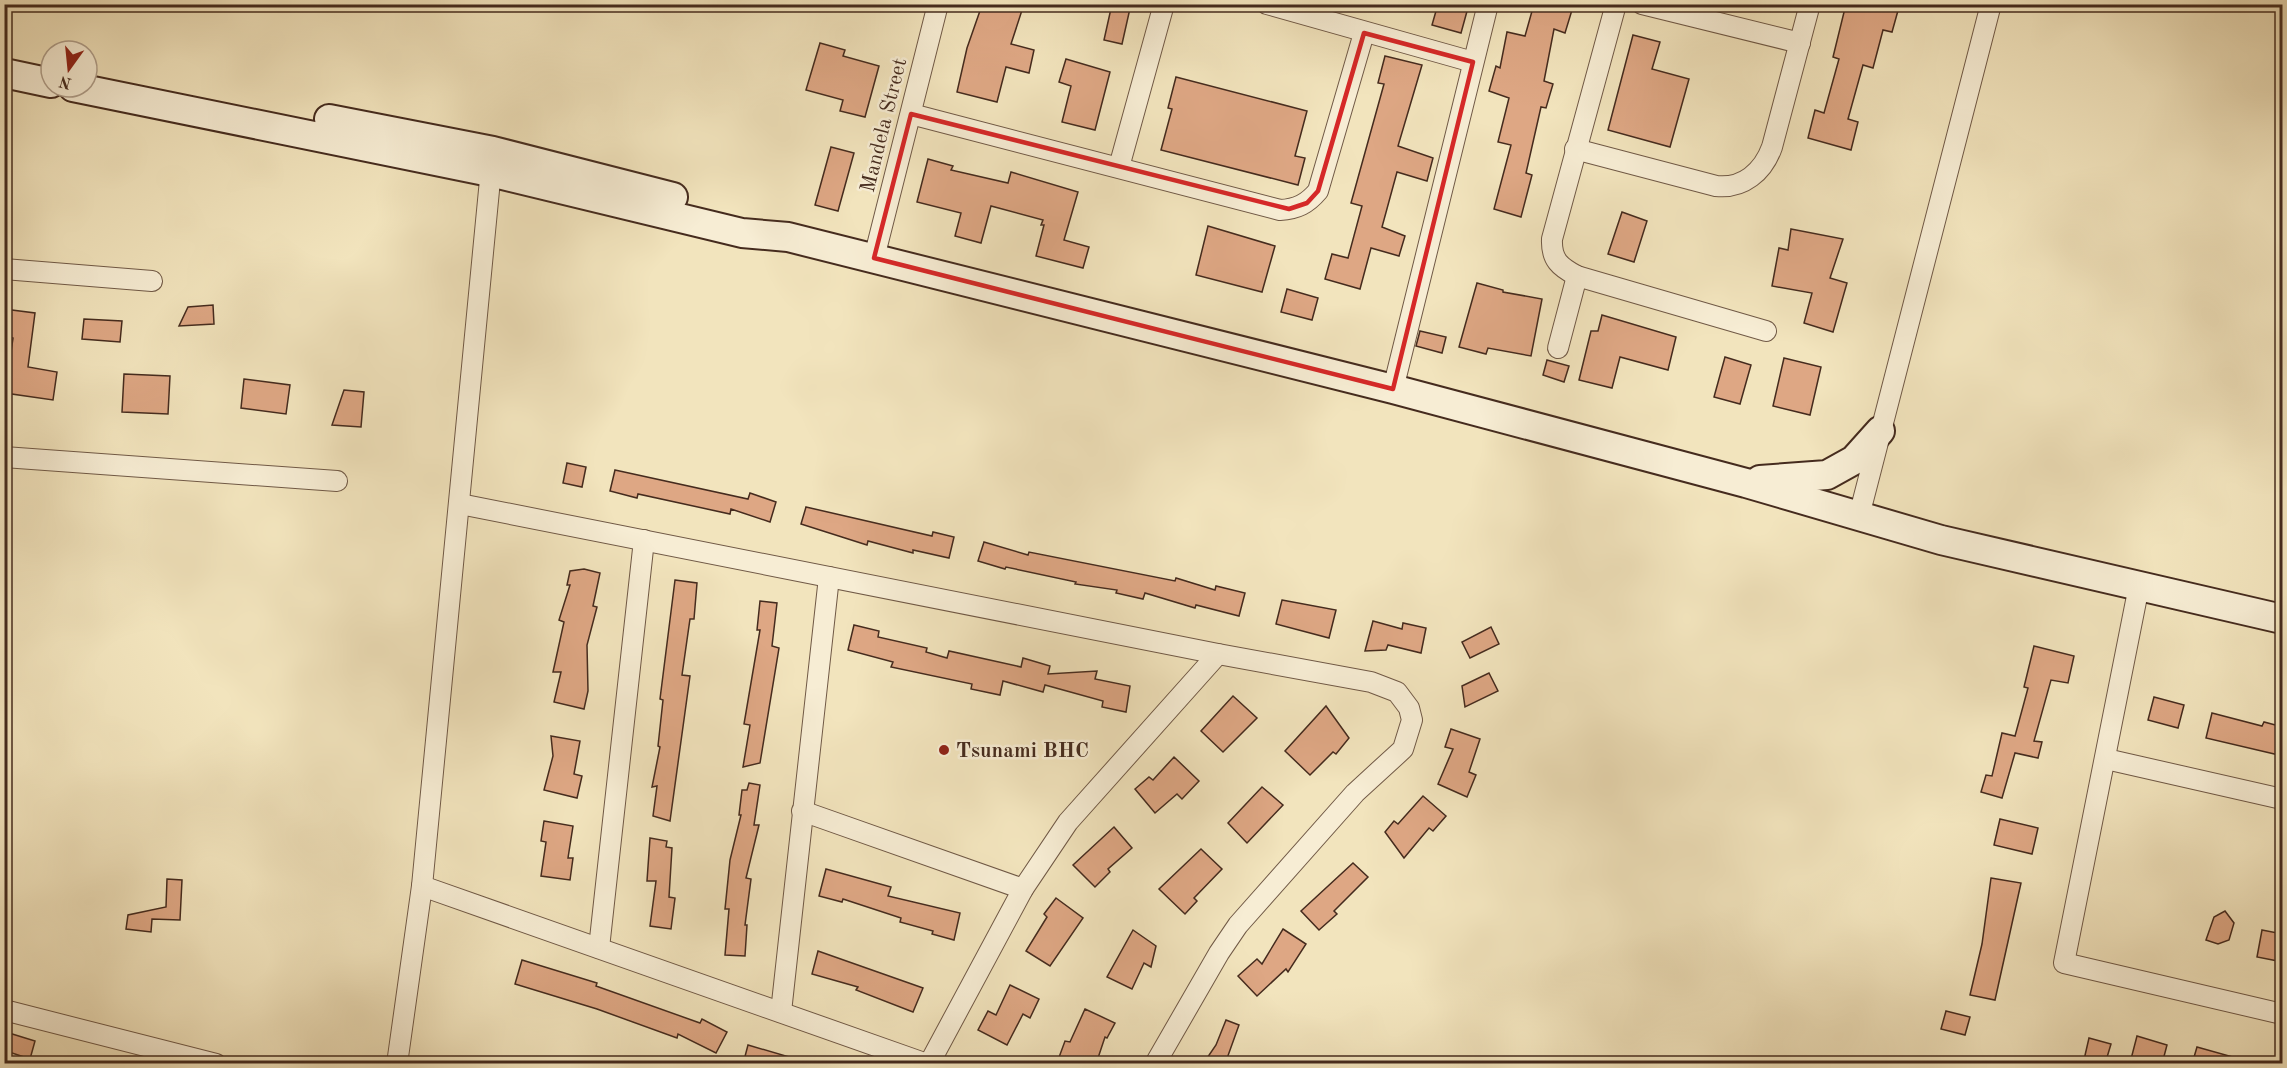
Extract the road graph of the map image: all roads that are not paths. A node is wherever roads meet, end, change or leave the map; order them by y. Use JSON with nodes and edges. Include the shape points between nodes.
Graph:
{"nodes":[{"id":1,"x":938,"y":4,"type":"edge"},
{"id":2,"x":1164,"y":4,"type":"edge"},
{"id":3,"x":1268,"y":4,"type":"edge"},
{"id":4,"x":1488,"y":4,"type":"edge"},
{"id":5,"x":1616,"y":4,"type":"edge"},
{"id":6,"x":1642,"y":4,"type":"edge"},
{"id":7,"x":1810,"y":4,"type":"edge"},
{"id":8,"x":1990,"y":4,"type":"edge"},
{"id":9,"x":1364,"y":33,"type":"junction"},
{"id":10,"x":1800,"y":43,"type":"junction"},
{"id":11,"x":4,"y":58,"type":"edge"},
{"id":12,"x":1473,"y":62,"type":"junction"},
{"id":13,"x":39,"y":65,"type":"edge"},
{"id":14,"x":4,"y":74,"type":"edge"},
{"id":15,"x":99,"y":76,"type":"edge"},
{"id":16,"x":39,"y":81,"type":"edge"},
{"id":17,"x":99,"y":92,"type":"edge"},
{"id":18,"x":911,"y":114,"type":"junction"},
{"id":19,"x":1575,"y":149,"type":"junction"},
{"id":20,"x":492,"y":162,"type":"junction"},
{"id":21,"x":1119,"y":167,"type":"junction"},
{"id":22,"x":873,"y":258,"type":"junction"},
{"id":23,"x":4,"y":269,"type":"edge"},
{"id":24,"x":1577,"y":276,"type":"junction"},
{"id":25,"x":152,"y":281,"type":"dead end"},
{"id":26,"x":1766,"y":331,"type":"dead end"},
{"id":27,"x":1558,"y":348,"type":"dead end"},
{"id":28,"x":1393,"y":389,"type":"junction"},
{"id":29,"x":1880,"y":432,"type":"junction"},
{"id":30,"x":4,"y":457,"type":"edge"},
{"id":31,"x":337,"y":481,"type":"dead end"},
{"id":32,"x":1746,"y":483,"type":"junction"},
{"id":33,"x":460,"y":504,"type":"junction"},
{"id":34,"x":1859,"y":516,"type":"junction"},
{"id":35,"x":644,"y":540,"type":"junction"},
{"id":36,"x":829,"y":577,"type":"junction"},
{"id":37,"x":2139,"y":586,"type":"junction"},
{"id":38,"x":2283,"y":619,"type":"edge"},
{"id":39,"x":1218,"y":654,"type":"junction"},
{"id":40,"x":2106,"y":759,"type":"junction"},
{"id":41,"x":2283,"y":799,"type":"edge"},
{"id":42,"x":801,"y":811,"type":"junction"},
{"id":43,"x":422,"y":886,"type":"junction"},
{"id":44,"x":1023,"y":889,"type":"junction"},
{"id":45,"x":599,"y":948,"type":"junction"},
{"id":46,"x":4,"y":1010,"type":"edge"},
{"id":47,"x":781,"y":1012,"type":"junction"},
{"id":48,"x":2283,"y":1014,"type":"edge"},
{"id":49,"x":216,"y":1064,"type":"edge"},
{"id":50,"x":397,"y":1064,"type":"edge"},
{"id":51,"x":928,"y":1064,"type":"edge"},
{"id":52,"x":1155,"y":1064,"type":"edge"}],
"edges":[{"from":1,"to":18,"type":"street","name":"Mandela Street"},
{"from":2,"to":21,"type":"street"},
{"from":3,"to":9,"type":"street"},
{"from":4,"to":12,"type":"street"},
{"from":5,"to":19,"type":"street"},
{"from":6,"to":10,"type":"street"},
{"from":7,"to":10,"type":"street"},
{"from":8,"to":29,"type":"street"},
{"from":9,"to":12,"type":"street"},
{"from":9,"to":21,"type":"street","via":[[1318,191],[1300,207],[1280,210]]},
{"from":10,"to":19,"type":"street","via":[[1768,158],[1744,182],[1716,186]]},
{"from":11,"to":13,"type":"main road"},
{"from":12,"to":28,"type":"street"},
{"from":14,"to":16,"type":"main road"},
{"from":15,"to":20,"type":"main road"},
{"from":17,"to":20,"type":"main road"},
{"from":18,"to":21,"type":"street"},
{"from":18,"to":22,"type":"street","name":"Mandela Street"},
{"from":19,"to":24,"type":"street","via":[[1551,252],[1564,270]]},
{"from":20,"to":22,"type":"main road","via":[[717,209],[747,217],[788,237]]},
{"from":20,"to":33,"type":"street"},
{"from":22,"to":28,"type":"main road"},
{"from":23,"to":25,"type":"street"},
{"from":24,"to":26,"type":"street"},
{"from":24,"to":27,"type":"street"},
{"from":28,"to":32,"type":"main road"},
{"from":29,"to":32,"type":"main road","via":[[1854,460],[1827,475]]},
{"from":29,"to":34,"type":"street"},
{"from":30,"to":31,"type":"street"},
{"from":32,"to":34,"type":"main road"},
{"from":33,"to":35,"type":"street"},
{"from":33,"to":43,"type":"street"},
{"from":34,"to":37,"type":"main road","via":[[1991,553]]},
{"from":35,"to":36,"type":"street"},
{"from":35,"to":45,"type":"street"},
{"from":36,"to":39,"type":"street"},
{"from":36,"to":42,"type":"street"},
{"from":37,"to":38,"type":"main road"},
{"from":37,"to":40,"type":"street"},
{"from":39,"to":44,"type":"street","via":[[1078,810]]},
{"from":39,"to":52,"type":"street","via":[[1388,687],[1409,708],[1410,730],[1399,754],[1355,793],[1233,931]]},
{"from":40,"to":41,"type":"street"},
{"from":40,"to":48,"type":"street","via":[[2064,963]]},
{"from":42,"to":44,"type":"street"},
{"from":42,"to":47,"type":"street"},
{"from":43,"to":45,"type":"street"},
{"from":43,"to":50,"type":"street"},
{"from":44,"to":51,"type":"street"},
{"from":45,"to":47,"type":"street"},
{"from":46,"to":49,"type":"street"},
{"from":47,"to":51,"type":"street"}]}
